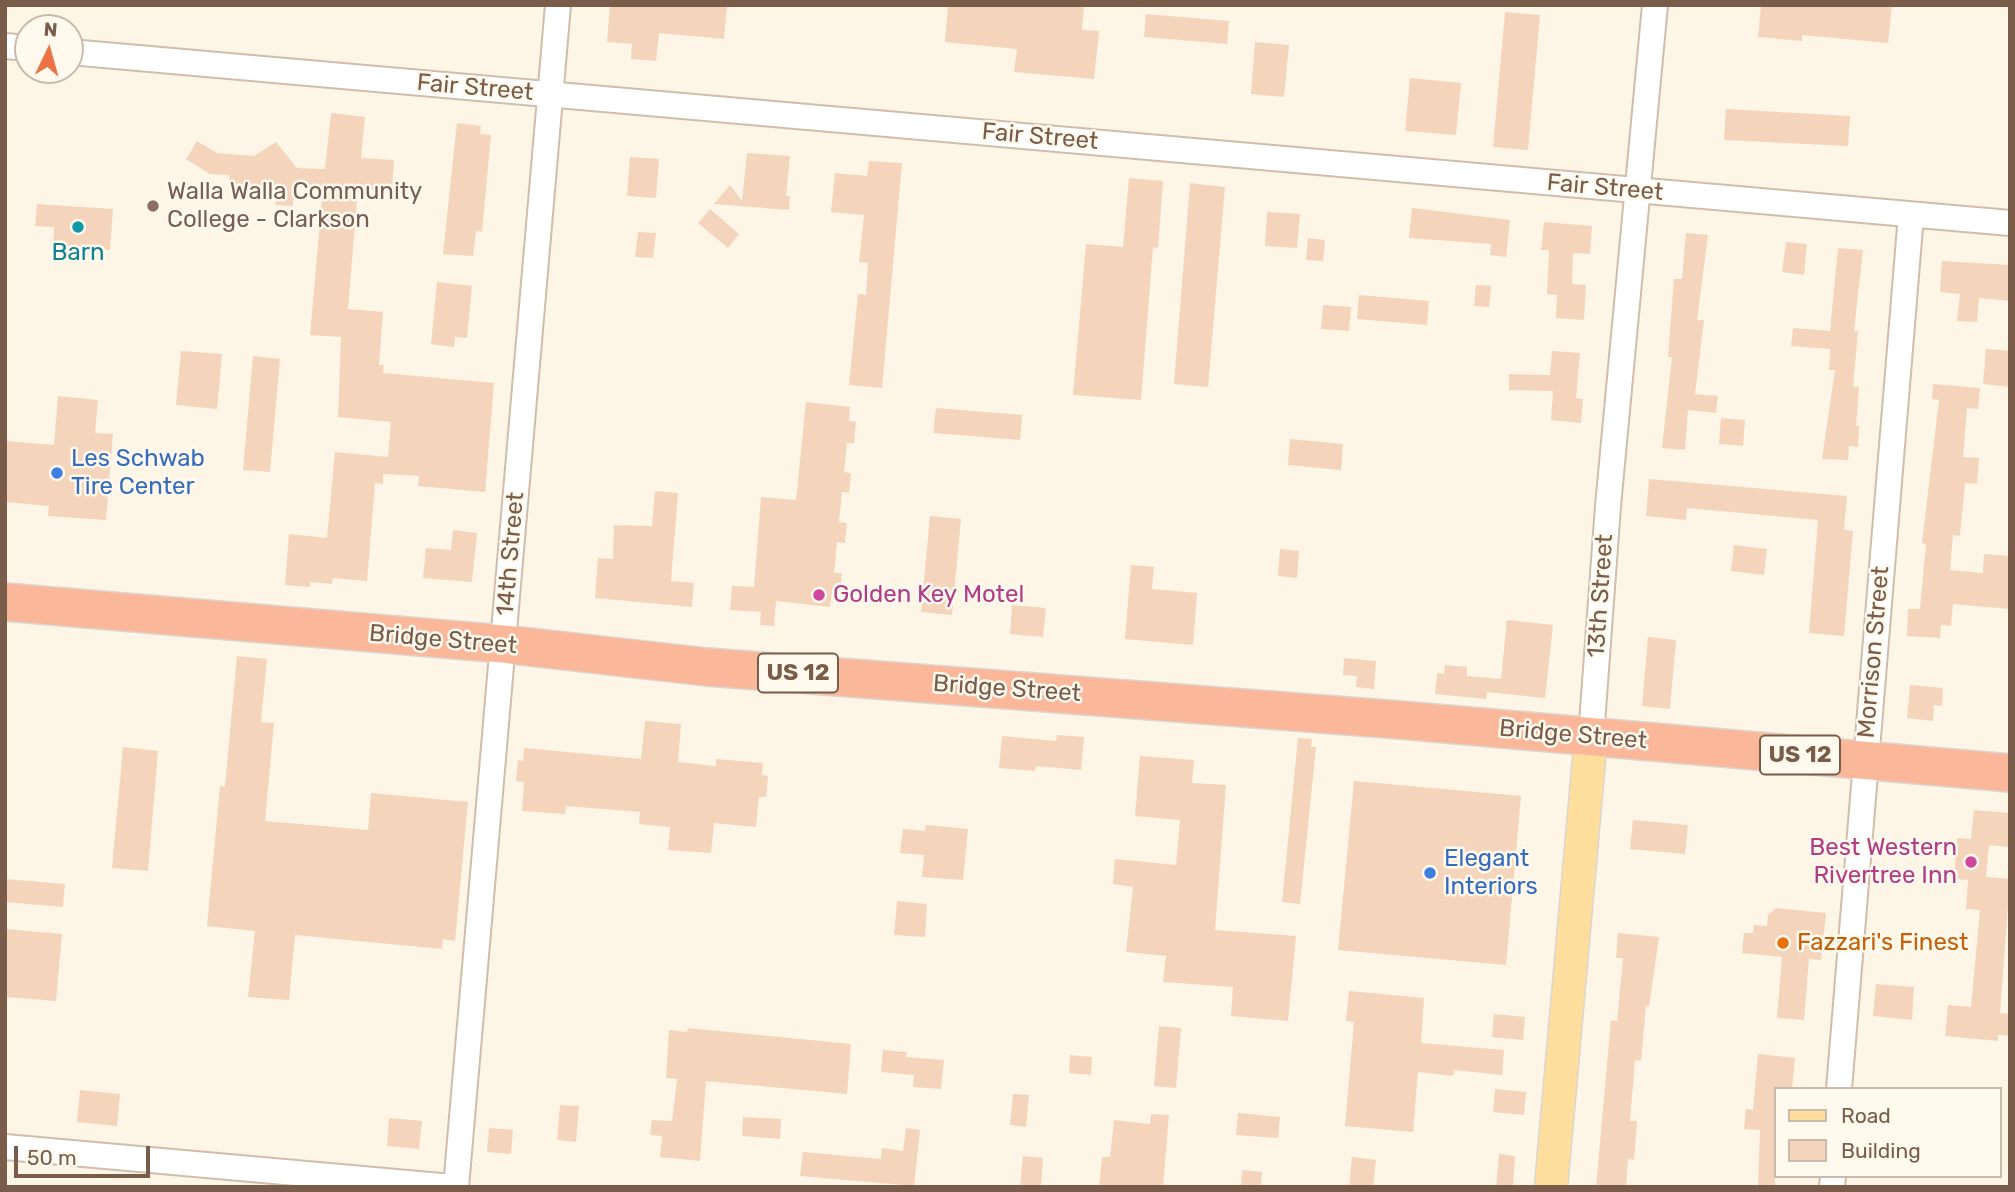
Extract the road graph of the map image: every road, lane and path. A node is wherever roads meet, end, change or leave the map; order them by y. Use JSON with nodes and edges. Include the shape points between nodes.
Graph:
{"nodes":[{"id":1,"x":558,"y":5,"type":"edge"},
{"id":2,"x":1655,"y":5,"type":"edge"},
{"id":3,"x":84,"y":53,"type":"edge"},
{"id":4,"x":552,"y":95,"type":"junction"},
{"id":5,"x":1638,"y":191,"type":"junction"},
{"id":6,"x":1911,"y":215,"type":"junction"},
{"id":7,"x":2010,"y":223,"type":"edge"},
{"id":8,"x":5,"y":603,"type":"edge"},
{"id":9,"x":503,"y":644,"type":"junction"},
{"id":10,"x":1591,"y":737,"type":"junction"},
{"id":11,"x":1864,"y":760,"type":"junction"},
{"id":12,"x":2010,"y":773,"type":"edge"},
{"id":13,"x":1839,"y":1087,"type":"edge"},
{"id":14,"x":5,"y":1147,"type":"edge"},
{"id":15,"x":454,"y":1187,"type":"edge"},
{"id":16,"x":1551,"y":1187,"type":"edge"}],
"edges":[{"from":1,"to":4,"type":"street","name":"14th Street"},
{"from":2,"to":5,"type":"street","name":"13th Street"},
{"from":3,"to":4,"type":"street","name":"Fair Street"},
{"from":4,"to":5,"type":"street","name":"Fair Street"},
{"from":4,"to":9,"type":"street","name":"14th Street"},
{"from":5,"to":6,"type":"street","name":"Fair Street"},
{"from":5,"to":10,"type":"street","name":"13th Street"},
{"from":6,"to":7,"type":"street","name":"Fair Street"},
{"from":6,"to":11,"type":"street","name":"Morrison Street"},
{"from":8,"to":9,"type":"highway","name":"Bridge Street","number":"US 12"},
{"from":9,"to":10,"type":"highway","name":"Bridge Street","number":"US 12","via":[[707,667]]},
{"from":9,"to":15,"type":"street","name":"14th Street"},
{"from":10,"to":11,"type":"highway","name":"Bridge Street","number":"US 12"},
{"from":10,"to":16,"type":"main road","name":"13th Street"},
{"from":11,"to":12,"type":"highway","name":"Bridge Street","number":"US 12"},
{"from":11,"to":13,"type":"street","name":"Morrison Street"},
{"from":14,"to":15,"type":"street"}]}
